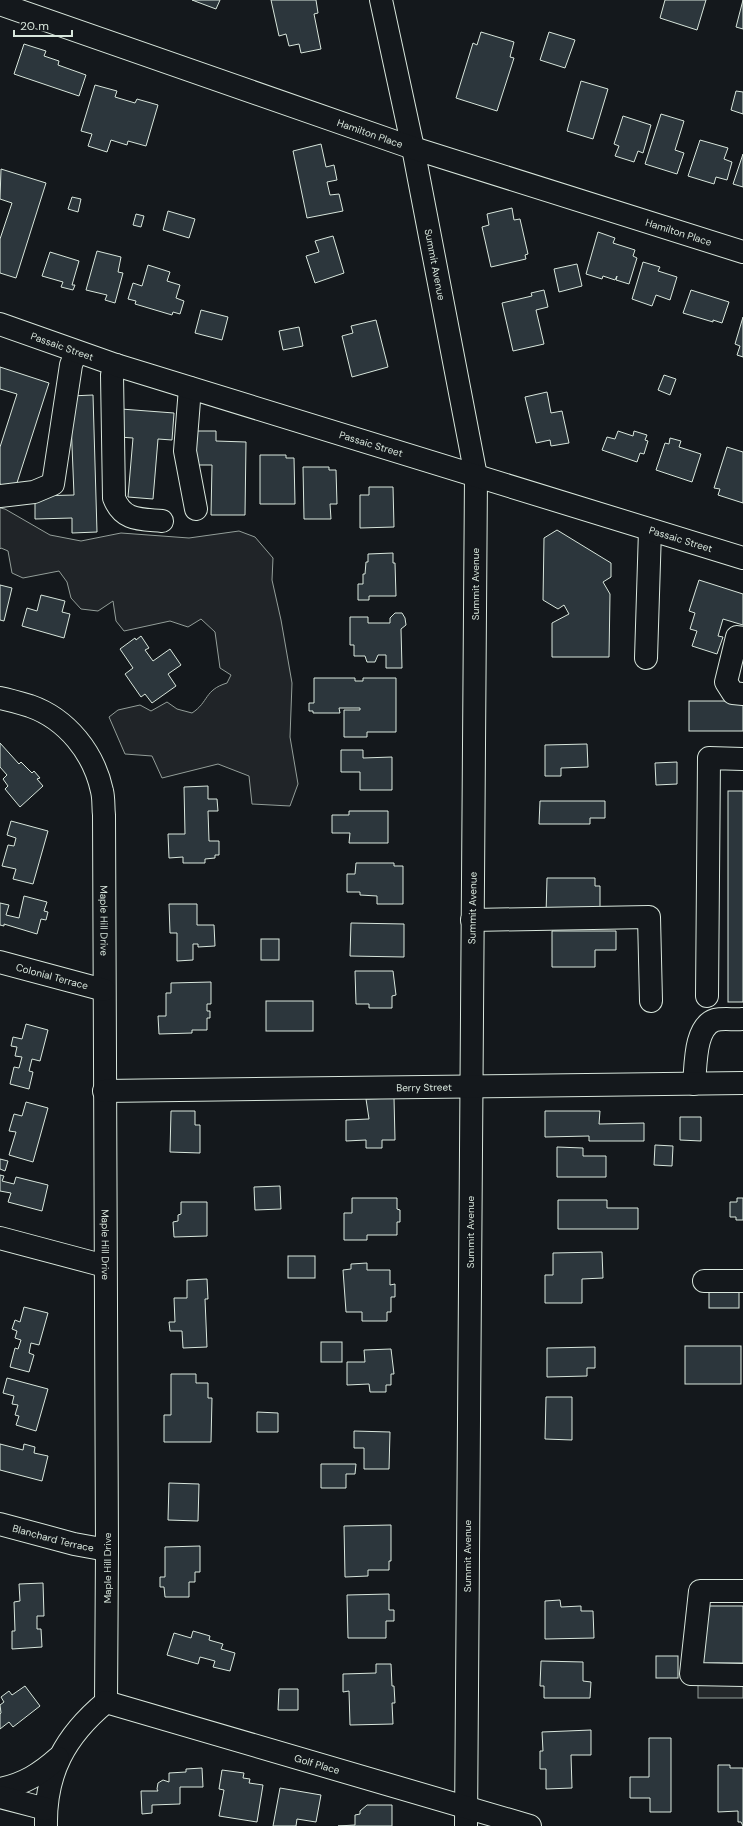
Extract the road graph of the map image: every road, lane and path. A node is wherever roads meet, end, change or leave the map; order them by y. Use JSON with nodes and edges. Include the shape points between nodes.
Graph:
{"nodes":[{"id":1,"x":381,"y":0,"type":"edge"},
{"id":2,"x":0,"y":4,"type":"edge"},
{"id":3,"x":413,"y":148,"type":"junction"},
{"id":4,"x":743,"y":252,"type":"edge"},
{"id":5,"x":0,"y":324,"type":"edge"},
{"id":6,"x":76,"y":352,"type":"junction"},
{"id":7,"x":116,"y":365,"type":"junction"},
{"id":8,"x":190,"y":388,"type":"junction"},
{"id":9,"x":476,"y":476,"type":"junction"},
{"id":10,"x":0,"y":496,"type":"edge"},
{"id":11,"x":196,"y":510,"type":"dead end"},
{"id":12,"x":162,"y":522,"type":"dead end"},
{"id":13,"x":650,"y":530,"type":"junction"},
{"id":14,"x":743,"y":558,"type":"edge"},
{"id":15,"x":743,"y":638,"type":"edge"},
{"id":16,"x":646,"y":658,"type":"dead end"},
{"id":17,"x":743,"y":694,"type":"edge"},
{"id":18,"x":0,"y":698,"type":"edge"},
{"id":19,"x":743,"y":759,"type":"edge"},
{"id":20,"x":472,"y":920,"type":"junction"},
{"id":21,"x":0,"y":962,"type":"edge"},
{"id":22,"x":104,"y":990,"type":"junction"},
{"id":23,"x":707,"y":996,"type":"dead end"},
{"id":24,"x":651,"y":1001,"type":"dead end"},
{"id":25,"x":743,"y":1019,"type":"edge"},
{"id":26,"x":743,"y":1083,"type":"edge"},
{"id":27,"x":694,"y":1084,"type":"junction"},
{"id":28,"x":470,"y":1088,"type":"junction"},
{"id":29,"x":104,"y":1091,"type":"junction"},
{"id":30,"x":0,"y":1238,"type":"edge"},
{"id":31,"x":105,"y":1266,"type":"junction"},
{"id":32,"x":704,"y":1281,"type":"dead end"},
{"id":33,"x":743,"y":1281,"type":"edge"},
{"id":34,"x":0,"y":1524,"type":"edge"},
{"id":35,"x":107,"y":1550,"type":"junction"},
{"id":36,"x":743,"y":1591,"type":"edge"},
{"id":37,"x":743,"y":1674,"type":"edge"},
{"id":38,"x":106,"y":1702,"type":"junction"},
{"id":39,"x":59,"y":1758,"type":"junction"},
{"id":40,"x":0,"y":1789,"type":"edge"},
{"id":41,"x":0,"y":1797,"type":"edge"},
{"id":42,"x":46,"y":1817,"type":"edge"},
{"id":43,"x":466,"y":1817,"type":"edge"},
{"id":44,"x":530,"y":1826,"type":"edge"}],
"edges":[{"from":1,"to":3,"type":"street","name":"Summit Avenue"},
{"from":2,"to":3,"type":"street","name":"Hamilton Place"},
{"from":3,"to":4,"type":"street","name":"Hamilton Place"},
{"from":3,"to":9,"type":"street","name":"Summit Avenue"},
{"from":5,"to":6,"type":"street","name":"Passaic Street"},
{"from":6,"to":7,"type":"street","name":"Passaic Street"},
{"from":6,"to":10,"type":"street","via":[[71,365],[53,484],[34,492]]},
{"from":7,"to":8,"type":"street","name":"Passaic Street"},
{"from":7,"to":12,"type":"street","via":[[112,375],[114,498],[117,508],[131,518]]},
{"from":8,"to":9,"type":"street","name":"Passaic Street"},
{"from":8,"to":11,"type":"street","via":[[186,451]]},
{"from":9,"to":13,"type":"street","name":"Passaic Street"},
{"from":9,"to":20,"type":"street","name":"Summit Avenue"},
{"from":13,"to":14,"type":"street","name":"Passaic Street"},
{"from":13,"to":16,"type":"street"},
{"from":15,"to":17,"type":"street","via":[[737,637],[726,682],[733,693]]},
{"from":18,"to":22,"type":"street","name":"Maple Hill Drive","via":[[30,706],[52,717],[69,730],[84,748],[96,769],[104,815]]},
{"from":19,"to":23,"type":"street","via":[[709,758]]},
{"from":20,"to":24,"type":"street","via":[[650,917]]},
{"from":20,"to":28,"type":"street","name":"Summit Avenue"},
{"from":21,"to":22,"type":"street","name":"Colonial Terrace"},
{"from":22,"to":29,"type":"street","name":"Maple Hill Drive"},
{"from":25,"to":27,"type":"street","via":[[715,1020],[705,1027],[698,1039]]},
{"from":26,"to":27,"type":"street","name":"Berry Street"},
{"from":27,"to":28,"type":"street","name":"Berry Street"},
{"from":28,"to":29,"type":"street","name":"Berry Street"},
{"from":28,"to":43,"type":"street","name":"Summit Avenue"},
{"from":29,"to":31,"type":"street","name":"Maple Hill Drive"},
{"from":30,"to":31,"type":"street"},
{"from":31,"to":35,"type":"street","name":"Maple Hill Drive"},
{"from":32,"to":33,"type":"street"},
{"from":34,"to":35,"type":"street","name":"Blanchard Terrace"},
{"from":35,"to":38,"type":"street","name":"Maple Hill Drive"},
{"from":36,"to":37,"type":"street","via":[[700,1591],[691,1674]]},
{"from":38,"to":39,"type":"street","via":[[94,1711],[76,1732]]},
{"from":38,"to":43,"type":"street","name":"Golf Place"},
{"from":39,"to":40,"type":"street","via":[[41,1773]]},
{"from":39,"to":42,"type":"street","via":[[50,1781]]},
{"from":41,"to":42,"type":"street"},
{"from":43,"to":44,"type":"street","name":"Golf Place"}]}
